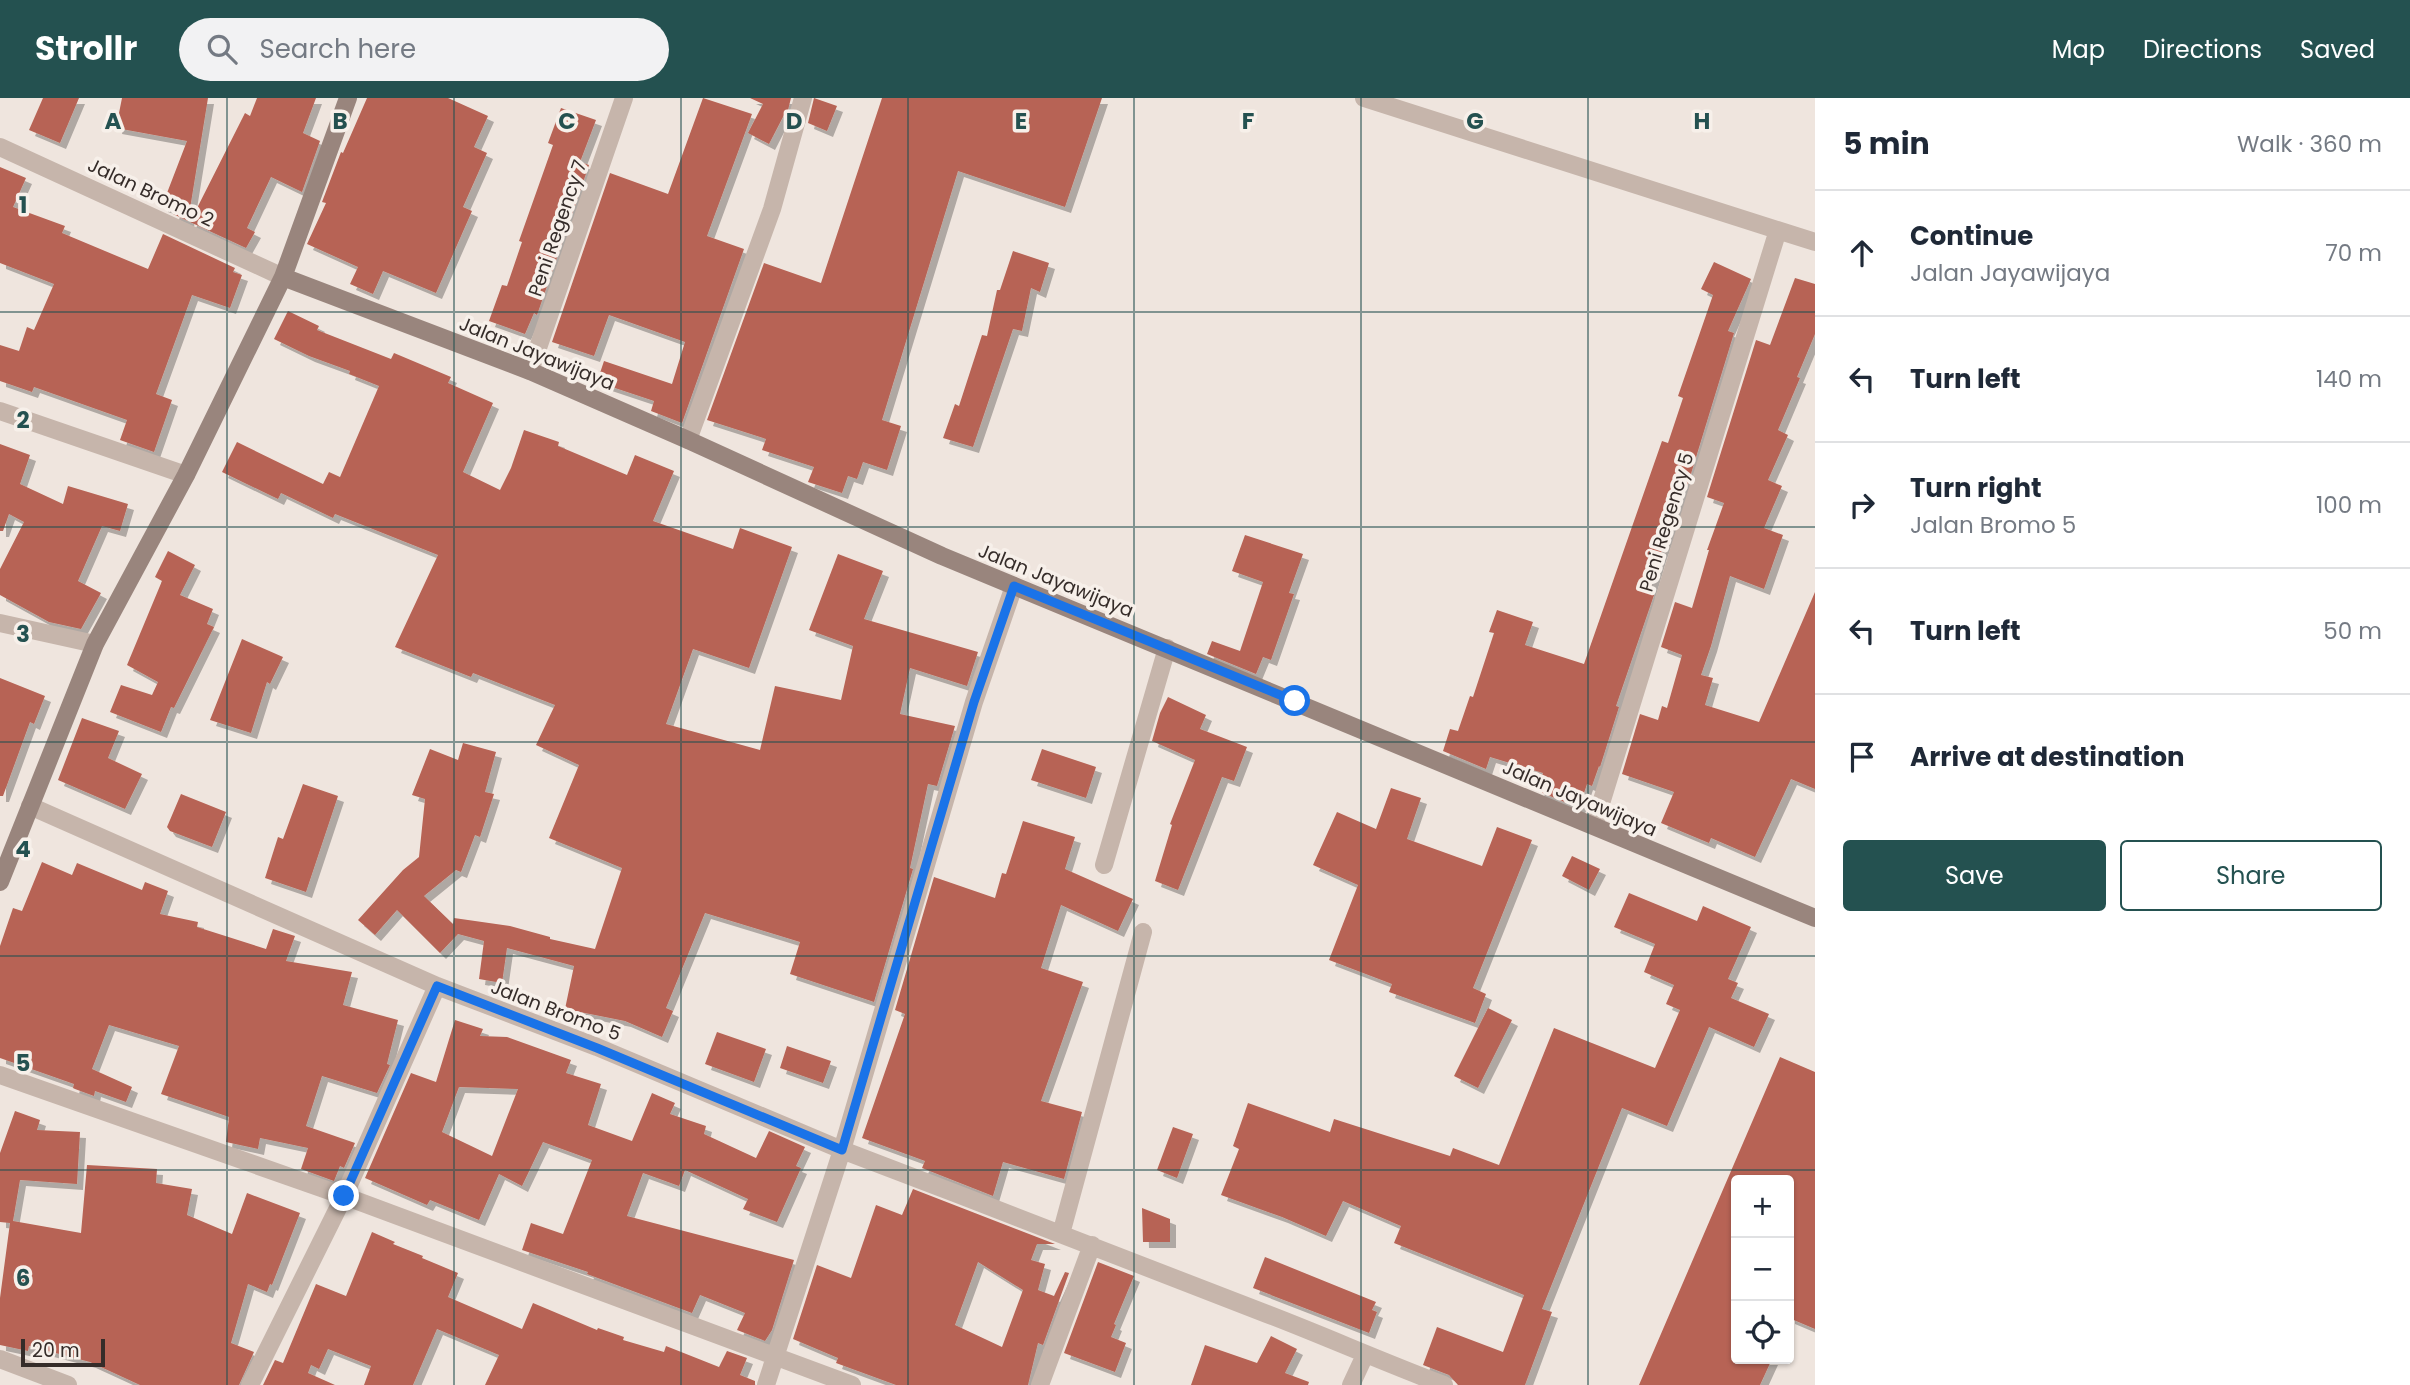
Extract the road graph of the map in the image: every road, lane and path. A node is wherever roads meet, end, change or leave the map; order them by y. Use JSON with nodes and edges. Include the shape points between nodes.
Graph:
{"nodes":[{"id":1,"x":348,"y":98,"type":"edge"},
{"id":2,"x":624,"y":98,"type":"edge"},
{"id":3,"x":803,"y":98,"type":"edge"},
{"id":4,"x":1364,"y":98,"type":"edge"},
{"id":5,"x":0,"y":147,"type":"edge"},
{"id":6,"x":1778,"y":230,"type":"junction"},
{"id":7,"x":1815,"y":242,"type":"edge"},
{"id":8,"x":284,"y":277,"type":"junction"},
{"id":9,"x":530,"y":371,"type":"junction"},
{"id":10,"x":0,"y":411,"type":"edge"},
{"id":11,"x":688,"y":440,"type":"junction"},
{"id":12,"x":186,"y":475,"type":"junction"},
{"id":13,"x":1014,"y":586,"type":"junction"},
{"id":14,"x":0,"y":623,"type":"edge"},
{"id":15,"x":95,"y":644,"type":"junction"},
{"id":16,"x":1167,"y":648,"type":"junction"},
{"id":17,"x":30,"y":806,"type":"junction"},
{"id":18,"x":1594,"y":826,"type":"junction"},
{"id":19,"x":1104,"y":865,"type":"dead end"},
{"id":20,"x":1,"y":876,"type":"edge"},
{"id":21,"x":1815,"y":918,"type":"edge"},
{"id":22,"x":1143,"y":932,"type":"dead end"},
{"id":23,"x":437,"y":986,"type":"junction"},
{"id":24,"x":0,"y":1075,"type":"edge"},
{"id":25,"x":842,"y":1150,"type":"junction"},
{"id":26,"x":344,"y":1196,"type":"junction"},
{"id":27,"x":1061,"y":1234,"type":"junction"},
{"id":28,"x":1092,"y":1245,"type":"junction"},
{"id":29,"x":1364,"y":1355,"type":"junction"},
{"id":30,"x":775,"y":1357,"type":"junction"},
{"id":31,"x":0,"y":1359,"type":"edge"},
{"id":32,"x":68,"y":1385,"type":"edge"},
{"id":33,"x":250,"y":1385,"type":"edge"},
{"id":34,"x":766,"y":1385,"type":"edge"},
{"id":35,"x":852,"y":1385,"type":"edge"},
{"id":36,"x":1040,"y":1385,"type":"edge"},
{"id":37,"x":1351,"y":1385,"type":"edge"},
{"id":38,"x":1444,"y":1385,"type":"edge"}],
"edges":[{"from":1,"to":8,"type":"main road"},
{"from":2,"to":9,"type":"street","name":"Peni Regency 7"},
{"from":3,"to":11,"type":"street","via":[[772,209]]},
{"from":4,"to":6,"type":"street"},
{"from":5,"to":8,"type":"street","name":"Jalan Bromo 2"},
{"from":6,"to":7,"type":"street"},
{"from":6,"to":18,"type":"street","name":"Peni Regency 5"},
{"from":8,"to":9,"type":"main road","name":"Jalan Jayawijaya"},
{"from":8,"to":12,"type":"main road"},
{"from":9,"to":11,"type":"main road","name":"Jalan Jayawijaya"},
{"from":10,"to":12,"type":"street"},
{"from":11,"to":13,"type":"main road","name":"Jalan Jayawijaya"},
{"from":12,"to":15,"type":"main road"},
{"from":13,"to":16,"type":"main road","name":"Jalan Jayawijaya"},
{"from":13,"to":25,"type":"street","via":[[974,702]]},
{"from":14,"to":15,"type":"street"},
{"from":15,"to":17,"type":"main road"},
{"from":16,"to":18,"type":"main road","name":"Jalan Jayawijaya"},
{"from":16,"to":19,"type":"street"},
{"from":17,"to":20,"type":"main road"},
{"from":17,"to":23,"type":"street","name":"Jalan Bromo 5"},
{"from":18,"to":21,"type":"main road","name":"Jalan Jayawijaya"},
{"from":22,"to":27,"type":"street"},
{"from":23,"to":25,"type":"street","name":"Jalan Bromo 5"},
{"from":23,"to":26,"type":"street"},
{"from":24,"to":26,"type":"street"},
{"from":25,"to":27,"type":"street","name":"Jalan Bromo 5"},
{"from":25,"to":30,"type":"street"},
{"from":26,"to":30,"type":"street"},
{"from":26,"to":33,"type":"street"},
{"from":27,"to":28,"type":"street","name":"Jalan Bromo 5"},
{"from":28,"to":29,"type":"street","name":"Jalan Bromo 5"},
{"from":28,"to":36,"type":"street"},
{"from":29,"to":37,"type":"street"},
{"from":29,"to":38,"type":"street","name":"Jalan Bromo 5"},
{"from":30,"to":34,"type":"street"},
{"from":30,"to":35,"type":"street"},
{"from":31,"to":32,"type":"street"}]}
